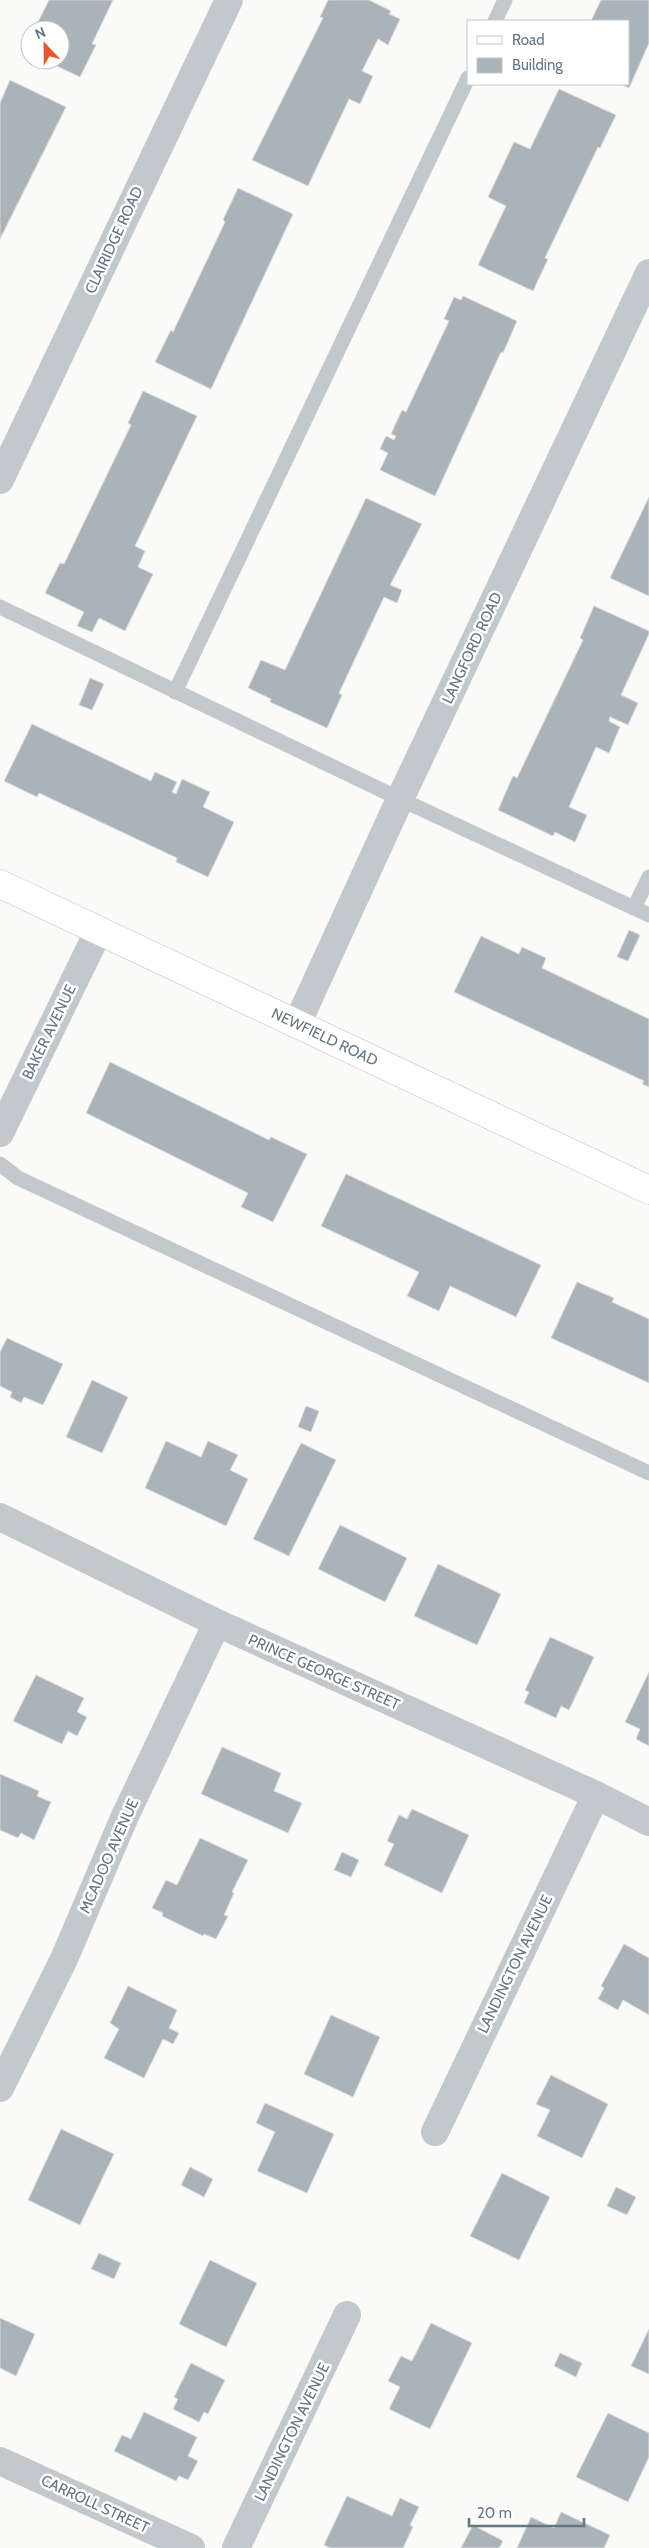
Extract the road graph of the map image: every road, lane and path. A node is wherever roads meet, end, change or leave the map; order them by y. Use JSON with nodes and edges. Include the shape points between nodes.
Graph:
{"nodes":[{"id":1,"x":229,"y":0,"type":"edge"},
{"id":2,"x":505,"y":0,"type":"edge"},
{"id":3,"x":495,"y":20,"type":"edge"},
{"id":4,"x":467,"y":80,"type":"edge"},
{"id":5,"x":649,"y":273,"type":"edge"},
{"id":6,"x":0,"y":480,"type":"edge"},
{"id":7,"x":0,"y":607,"type":"edge"},
{"id":8,"x":175,"y":692,"type":"junction"},
{"id":9,"x":400,"y":800,"type":"junction"},
{"id":10,"x":649,"y":877,"type":"edge"},
{"id":11,"x":0,"y":884,"type":"edge"},
{"id":12,"x":634,"y":908,"type":"junction"},
{"id":13,"x":649,"y":915,"type":"edge"},
{"id":14,"x":99,"y":930,"type":"junction"},
{"id":15,"x":298,"y":1024,"type":"junction"},
{"id":16,"x":0,"y":1134,"type":"edge"},
{"id":17,"x":0,"y":1164,"type":"edge"},
{"id":18,"x":649,"y":1190,"type":"edge"},
{"id":19,"x":649,"y":1473,"type":"edge"},
{"id":20,"x":0,"y":1517,"type":"edge"},
{"id":21,"x":217,"y":1623,"type":"junction"},
{"id":22,"x":596,"y":1795,"type":"junction"},
{"id":23,"x":649,"y":1822,"type":"edge"},
{"id":24,"x":0,"y":2088,"type":"edge"},
{"id":25,"x":435,"y":2132,"type":"dead end"},
{"id":26,"x":347,"y":2315,"type":"dead end"},
{"id":27,"x":0,"y":2461,"type":"edge"},
{"id":28,"x":190,"y":2548,"type":"edge"},
{"id":29,"x":236,"y":2548,"type":"edge"}],
"edges":[{"from":1,"to":6,"type":"street","name":"CLAIRIDGE ROAD"},
{"from":2,"to":3,"type":"lane"},
{"from":4,"to":8,"type":"lane"},
{"from":5,"to":9,"type":"street","name":"LANGFORD ROAD"},
{"from":7,"to":8,"type":"lane"},
{"from":8,"to":9,"type":"lane"},
{"from":9,"to":12,"type":"lane"},
{"from":9,"to":15,"type":"street","name":"LANGFORD ROAD"},
{"from":10,"to":12,"type":"lane"},
{"from":11,"to":14,"type":"street","name":"NEWFIELD ROAD"},
{"from":12,"to":13,"type":"lane"},
{"from":14,"to":15,"type":"street","name":"NEWFIELD ROAD"},
{"from":14,"to":16,"type":"street","name":"BAKER AVENUE"},
{"from":15,"to":18,"type":"street","name":"NEWFIELD ROAD"},
{"from":17,"to":19,"type":"lane","via":[[18,1178]]},
{"from":20,"to":21,"type":"street","name":"PRINCE GEORGE STREET"},
{"from":21,"to":22,"type":"street","name":"PRINCE GEORGE STREET"},
{"from":21,"to":24,"type":"street","name":"MCADOO AVENUE","via":[[125,1816],[64,1959]]},
{"from":22,"to":23,"type":"street","name":"PRINCE GEORGE STREET"},
{"from":22,"to":25,"type":"street","name":"LANDINGTON AVENUE"},
{"from":26,"to":29,"type":"street","name":"LANDINGTON AVENUE"},
{"from":27,"to":28,"type":"street","name":"CARROLL STREET"}]}
